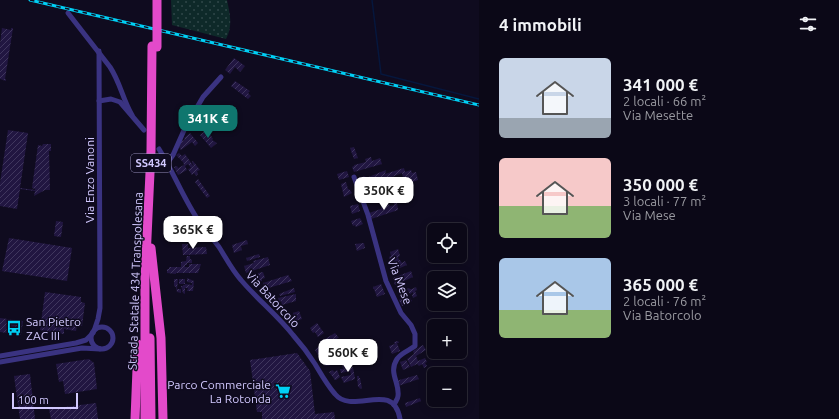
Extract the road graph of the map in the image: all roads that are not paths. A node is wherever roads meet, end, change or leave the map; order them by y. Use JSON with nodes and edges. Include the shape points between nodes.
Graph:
{"nodes":[{"id":1,"x":153,"y":0,"type":"edge"},
{"id":2,"x":157,"y":0,"type":"edge"},
{"id":3,"x":68,"y":13,"type":"dead end"},
{"id":4,"x":155,"y":46,"type":"junction"},
{"id":5,"x":99,"y":51,"type":"junction"},
{"id":6,"x":221,"y":77,"type":"dead end"},
{"id":7,"x":99,"y":101,"type":"junction"},
{"id":8,"x":132,"y":115,"type":"junction"},
{"id":9,"x":144,"y":130,"type":"dead end"},
{"id":10,"x":159,"y":149,"type":"dead end"},
{"id":11,"x":168,"y":162,"type":"junction"},
{"id":12,"x":354,"y":176,"type":"dead end"},
{"id":13,"x":151,"y":248,"type":"junction"},
{"id":14,"x":145,"y":280,"type":"junction"},
{"id":15,"x":100,"y":308,"type":"junction"},
{"id":16,"x":107,"y":328,"type":"junction"},
{"id":17,"x":93,"y":332,"type":"junction"},
{"id":18,"x":100,"y":349,"type":"junction"},
{"id":19,"x":0,"y":356,"type":"edge"},
{"id":20,"x":0,"y":362,"type":"edge"},
{"id":21,"x":394,"y":405,"type":"junction"},
{"id":22,"x":135,"y":419,"type":"edge"},
{"id":23,"x":145,"y":419,"type":"edge"},
{"id":24,"x":151,"y":419,"type":"edge"},
{"id":25,"x":163,"y":419,"type":"edge"},
{"id":26,"x":400,"y":419,"type":"edge"}],
"edges":[{"from":1,"to":4,"type":"highway","name":"Strada Statale 434 Transpolesana","number":"SS434"},
{"from":2,"to":4,"type":"highway","name":"Strada Statale 434 Transpolesana","number":"SS434","bridge":true},
{"from":3,"to":5,"type":"street"},
{"from":4,"to":13,"type":"highway","name":"Strada Statale 434 Transpolesana","number":"SS434","via":[[156,166]]},
{"from":4,"to":14,"type":"highway","name":"Strada Statale 434 Transpolesana","number":"SS434"},
{"from":5,"to":7,"type":"street","name":"Via Enzo Vanoni"},
{"from":5,"to":8,"type":"street","via":[[113,71]]},
{"from":6,"to":11,"type":"street","via":[[202,97]]},
{"from":7,"to":8,"type":"street","via":[[116,100]]},
{"from":7,"to":15,"type":"street","name":"Via Enzo Vanoni"},
{"from":8,"to":9,"type":"street"},
{"from":10,"to":11,"type":"street","name":"Via Batorcolo"},
{"from":11,"to":21,"type":"street","name":"Via Batorcolo","via":[[192,210],[236,274],[293,334],[337,396],[348,402],[384,399]]},
{"from":12,"to":21,"type":"street","name":"Via Mese","via":[[368,215],[386,281],[401,313],[415,334],[415,346],[398,357],[395,364],[394,376],[398,396]]},
{"from":13,"to":24,"type":"highway","name":"Strada Statale 434 Transpolesana","number":"SS434"},
{"from":13,"to":25,"type":"highway","via":[[161,338]]},
{"from":14,"to":22,"type":"highway","via":[[141,286]]},
{"from":14,"to":23,"type":"highway","name":"Strada Statale 434 Transpolesana","number":"SS434"},
{"from":15,"to":16,"type":"street","name":"Via Enzo Vanoni"},
{"from":15,"to":17,"type":"street","name":"Via Enzo Vanoni"},
{"from":16,"to":17,"type":"street","via":[[100,327]]},
{"from":16,"to":18,"type":"street","name":"Via Enzo Vanoni","via":[[112,333],[113,340],[110,347]]},
{"from":17,"to":18,"type":"street","via":[[92,343]]},
{"from":17,"to":19,"type":"street","via":[[86,340],[76,343]]},
{"from":18,"to":20,"type":"street","via":[[82,348]]},
{"from":21,"to":26,"type":"street"}]}
